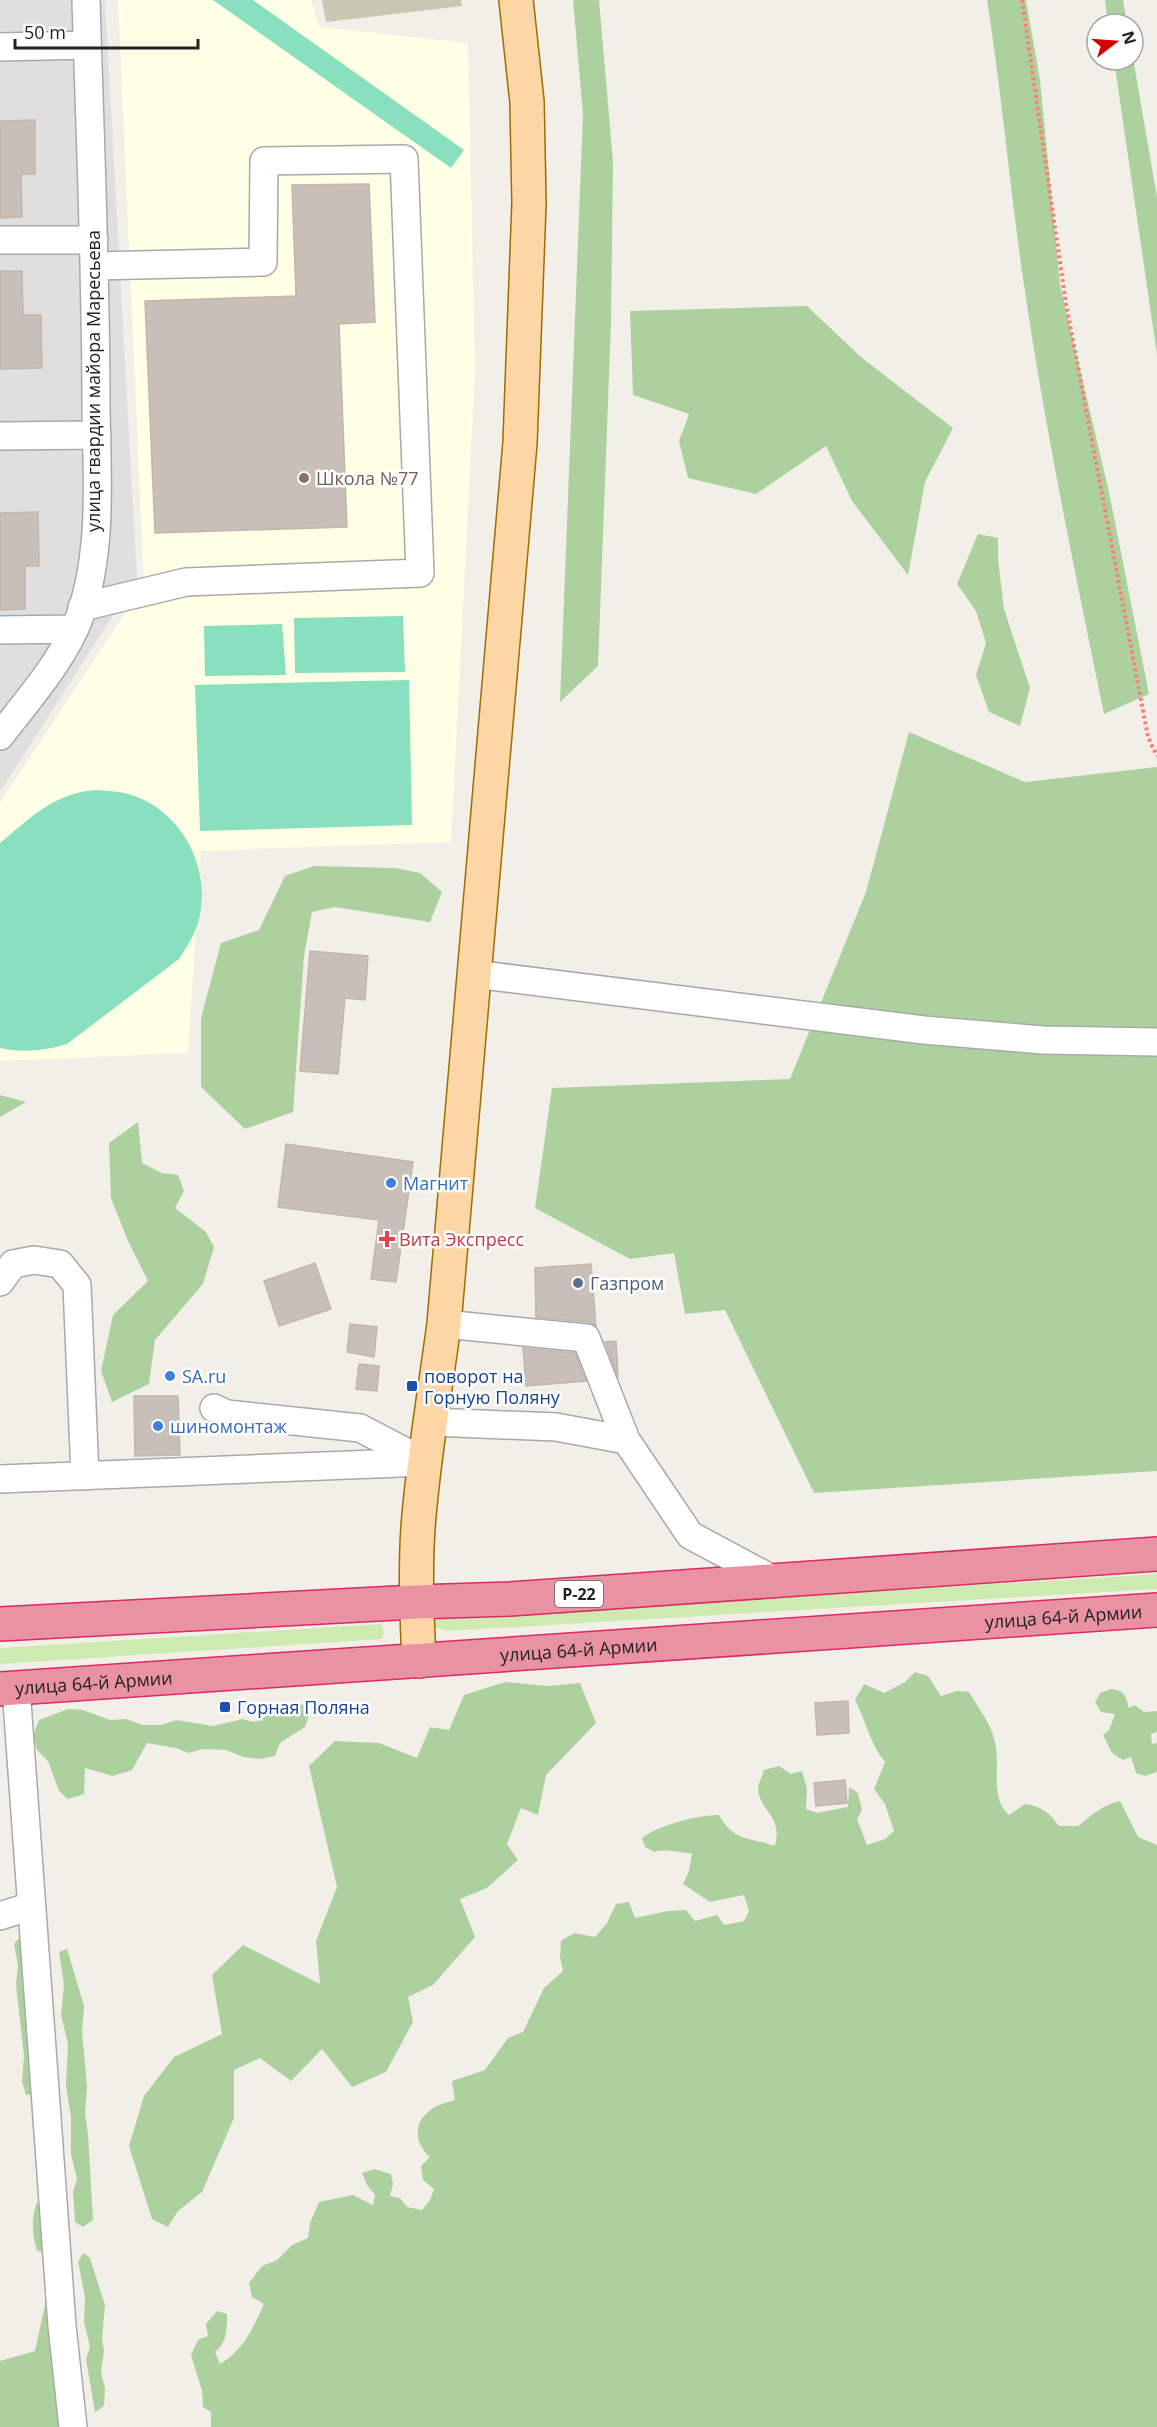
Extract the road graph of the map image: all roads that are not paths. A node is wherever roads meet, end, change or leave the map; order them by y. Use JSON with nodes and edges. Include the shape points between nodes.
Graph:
{"nodes":[{"id":1,"x":86,"y":0,"type":"edge"},
{"id":2,"x":516,"y":0,"type":"edge"},
{"id":3,"x":87,"y":45,"type":"junction"},
{"id":4,"x":0,"y":47,"type":"edge"},
{"id":5,"x":0,"y":240,"type":"edge"},
{"id":6,"x":94,"y":253,"type":"junction"},
{"id":7,"x":97,"y":435,"type":"junction"},
{"id":8,"x":0,"y":436,"type":"edge"},
{"id":9,"x":78,"y":618,"type":"junction"},
{"id":10,"x":0,"y":630,"type":"edge"},
{"id":11,"x":0,"y":736,"type":"edge"},
{"id":12,"x":474,"y":974,"type":"junction"},
{"id":13,"x":1157,"y":1042,"type":"edge"},
{"id":14,"x":0,"y":1282,"type":"edge"},
{"id":15,"x":444,"y":1324,"type":"junction"},
{"id":16,"x":214,"y":1408,"type":"dead end"},
{"id":17,"x":430,"y":1422,"type":"junction"},
{"id":18,"x":626,"y":1440,"type":"junction"},
{"id":19,"x":425,"y":1462,"type":"junction"},
{"id":20,"x":85,"y":1476,"type":"junction"},
{"id":21,"x":0,"y":1479,"type":"edge"},
{"id":22,"x":1157,"y":1554,"type":"edge"},
{"id":23,"x":772,"y":1579,"type":"junction"},
{"id":24,"x":416,"y":1602,"type":"junction"},
{"id":25,"x":1157,"y":1610,"type":"edge"},
{"id":26,"x":0,"y":1624,"type":"edge"},
{"id":27,"x":419,"y":1661,"type":"junction"},
{"id":28,"x":8,"y":1688,"type":"edge"},
{"id":29,"x":31,"y":1906,"type":"junction"},
{"id":30,"x":0,"y":1916,"type":"edge"},
{"id":31,"x":73,"y":2427,"type":"edge"}],
"edges":[{"from":1,"to":3,"type":"street","name":"улица гвардии майора Маресьева"},
{"from":2,"to":12,"type":"main road","via":[[527,102],[529,203],[520,443]]},
{"from":3,"to":4,"type":"street"},
{"from":3,"to":6,"type":"street","name":"улица гвардии майора Маресьева"},
{"from":5,"to":6,"type":"street"},
{"from":6,"to":7,"type":"street","name":"улица гвардии майора Маресьева"},
{"from":6,"to":9,"type":"street","via":[[262,262],[264,161],[404,159],[420,573],[186,582]]},
{"from":7,"to":8,"type":"street"},
{"from":7,"to":9,"type":"street","name":"улица гвардии майора Маресьева","via":[[92,562]]},
{"from":9,"to":10,"type":"street"},
{"from":9,"to":11,"type":"street","name":"улица гвардии майора Маресьева","via":[[45,675]]},
{"from":12,"to":13,"type":"street","via":[[924,1030],[1043,1040]]},
{"from":12,"to":15,"type":"main road"},
{"from":14,"to":20,"type":"street","via":[[13,1263],[34,1260],[60,1264],[77,1285]]},
{"from":15,"to":17,"type":"main road"},
{"from":15,"to":18,"type":"street","via":[[586,1338]]},
{"from":16,"to":19,"type":"street","via":[[227,1414],[360,1428]]},
{"from":17,"to":18,"type":"street","via":[[556,1427]]},
{"from":17,"to":19,"type":"main road"},
{"from":18,"to":23,"type":"street","via":[[690,1535]]},
{"from":19,"to":20,"type":"street"},
{"from":19,"to":24,"type":"main road"},
{"from":20,"to":21,"type":"street"},
{"from":22,"to":23,"type":"highway","number":"Р-22"},
{"from":23,"to":24,"type":"highway","number":"Р-22","via":[[510,1599]]},
{"from":24,"to":26,"type":"highway","number":"Р-22"},
{"from":24,"to":27,"type":"main road"},
{"from":25,"to":27,"type":"highway","name":"улица 64-й Армии"},
{"from":27,"to":28,"type":"highway","name":"улица 64-й Армии"},
{"from":28,"to":29,"type":"street"},
{"from":29,"to":30,"type":"street"},
{"from":29,"to":31,"type":"street"}]}
